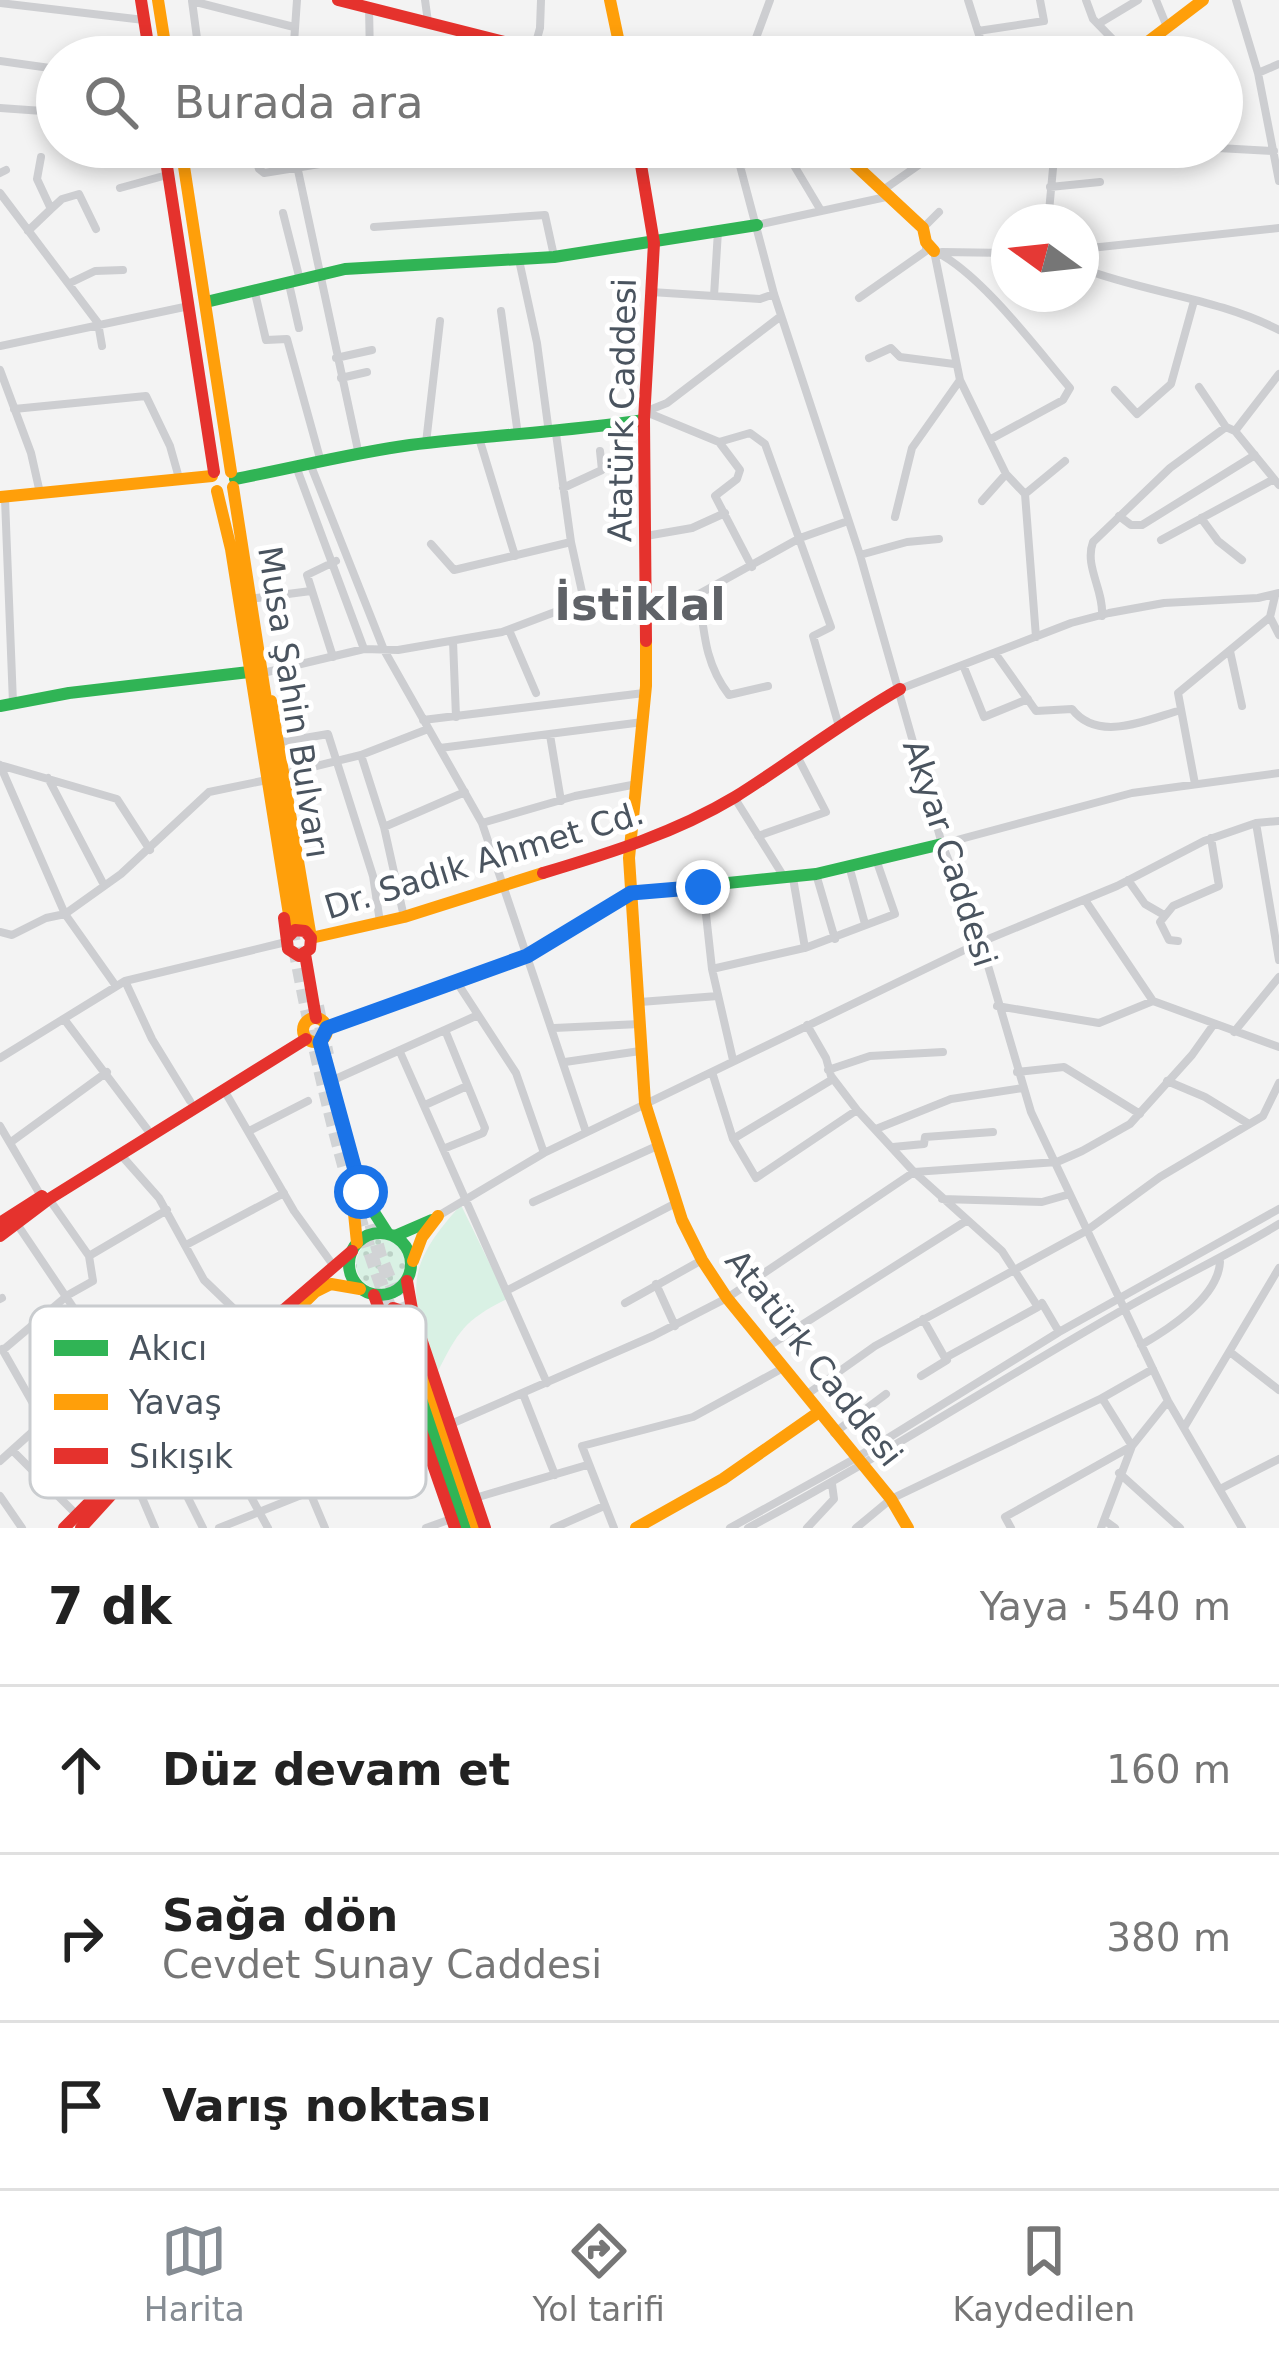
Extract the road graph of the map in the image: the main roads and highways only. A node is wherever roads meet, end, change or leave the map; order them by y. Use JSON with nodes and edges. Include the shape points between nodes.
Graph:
{"nodes":[{"id":1,"x":141,"y":0,"type":"edge"},
{"id":2,"x":158,"y":0,"type":"edge"},
{"id":3,"x":338,"y":0,"type":"edge"},
{"id":4,"x":610,"y":0,"type":"edge"},
{"id":5,"x":1203,"y":0,"type":"edge"},
{"id":6,"x":385,"y":6,"type":"edge"},
{"id":7,"x":147,"y":36,"type":"edge"},
{"id":8,"x":164,"y":36,"type":"edge"},
{"id":9,"x":482,"y":36,"type":"edge"},
{"id":10,"x":618,"y":36,"type":"edge"},
{"id":11,"x":1155,"y":36,"type":"edge"},
{"id":12,"x":168,"y":168,"type":"edge"},
{"id":13,"x":184,"y":168,"type":"edge"},
{"id":14,"x":642,"y":168,"type":"edge"},
{"id":15,"x":858,"y":168,"type":"edge"},
{"id":16,"x":758,"y":225,"type":"road end"},
{"id":17,"x":928,"y":241,"type":"road end"},
{"id":18,"x":654,"y":243,"type":"junction"},
{"id":19,"x":206,"y":302,"type":"junction"},
{"id":20,"x":645,"y":414,"type":"junction"},
{"id":21,"x":233,"y":479,"type":"junction"},
{"id":22,"x":213,"y":481,"type":"junction"},
{"id":23,"x":2,"y":499,"type":"edge"},
{"id":24,"x":257,"y":677,"type":"junction"},
{"id":25,"x":900,"y":689,"type":"road end"},
{"id":26,"x":7,"y":705,"type":"edge"},
{"id":27,"x":630,"y":849,"type":"junction"},
{"id":28,"x":816,"y":874,"type":"junction"},
{"id":29,"x":631,"y":893,"type":"junction"},
{"id":30,"x":291,"y":933,"type":"junction"},
{"id":31,"x":311,"y":938,"type":"junction"},
{"id":32,"x":302,"y":955,"type":"junction"},
{"id":33,"x":318,"y":1022,"type":"junction"},
{"id":34,"x":311,"y":1040,"type":"junction"},
{"id":35,"x":117,"y":1151,"type":"junction"},
{"id":36,"x":45,"y":1198,"type":"junction"},
{"id":37,"x":370,"y":1208,"type":"junction"},
{"id":38,"x":357,"y":1216,"type":"junction"},
{"id":39,"x":0,"y":1223,"type":"edge"},
{"id":40,"x":391,"y":1235,"type":"junction"},
{"id":41,"x":0,"y":1236,"type":"edge"},
{"id":42,"x":355,"y":1246,"type":"junction"},
{"id":43,"x":409,"y":1275,"type":"junction"},
{"id":44,"x":367,"y":1292,"type":"junction"},
{"id":45,"x":287,"y":1306,"type":"edge"},
{"id":46,"x":300,"y":1306,"type":"edge"},
{"id":47,"x":375,"y":1306,"type":"edge"},
{"id":48,"x":412,"y":1306,"type":"edge"},
{"id":49,"x":426,"y":1352,"type":"edge"},
{"id":50,"x":426,"y":1388,"type":"edge"},
{"id":51,"x":426,"y":1409,"type":"edge"},
{"id":52,"x":819,"y":1412,"type":"junction"},
{"id":53,"x":426,"y":1451,"type":"edge"},
{"id":54,"x":103,"y":1498,"type":"edge"},
{"id":55,"x":104,"y":1498,"type":"edge"},
{"id":56,"x":79,"y":1522,"type":"edge"},
{"id":57,"x":458,"y":1525,"type":"edge"},
{"id":58,"x":64,"y":1528,"type":"edge"},
{"id":59,"x":481,"y":1528,"type":"edge"},
{"id":60,"x":636,"y":1528,"type":"edge"},
{"id":61,"x":908,"y":1528,"type":"edge"}],
"edges":[{"from":1,"to":7,"type":"main road"},
{"from":2,"to":8,"type":"main road"},
{"from":3,"to":6,"type":"main road"},
{"from":4,"to":10,"type":"main road"},
{"from":5,"to":11,"type":"main road"},
{"from":6,"to":9,"type":"main road"},
{"from":12,"to":22,"type":"main road","name":"Musa Şahin Bulvarı"},
{"from":13,"to":19,"type":"main road","name":"Musa Şahin Bulvarı"},
{"from":14,"to":18,"type":"main road","name":"Atatürk Caddesi"},
{"from":15,"to":17,"type":"main road"},
{"from":16,"to":18,"type":"main road"},
{"from":18,"to":19,"type":"main road","via":[[390,266]]},
{"from":18,"to":20,"type":"main road","name":"Atatürk Caddesi"},
{"from":19,"to":21,"type":"main road","name":"Musa Şahin Bulvarı"},
{"from":20,"to":21,"type":"main road"},
{"from":20,"to":27,"type":"main road","name":"Atatürk Caddesi","via":[[648,596]]},
{"from":21,"to":22,"type":"main road","via":[[226,492]]},
{"from":21,"to":22,"type":"main road","via":[[220,468]]},
{"from":21,"to":24,"type":"main road","name":"Musa Şahin Bulvarı"},
{"from":22,"to":23,"type":"main road"},
{"from":22,"to":23,"type":"main road"},
{"from":22,"to":24,"type":"main road","name":"Musa Şahin Bulvarı"},
{"from":24,"to":26,"type":"main road"},
{"from":24,"to":30,"type":"main road","name":"Musa Şahin Bulvarı"},
{"from":24,"to":30,"type":"main road","via":[[262,781]]},
{"from":24,"to":31,"type":"main road","via":[[280,742]]},
{"from":25,"to":27,"type":"main road","name":"Dr. Sadık Ahmet Cd.","via":[[734,797]]},
{"from":27,"to":29,"type":"main road","name":"Atatürk Caddesi"},
{"from":27,"to":31,"type":"main road","name":"Dr. Sadık Ahmet Cd."},
{"from":28,"to":28,"type":"main road","via":[[943,844],[826,879]]},
{"from":28,"to":29,"type":"main road"},
{"from":29,"to":33,"type":"main road","via":[[527,956]]},
{"from":29,"to":52,"type":"main road","name":"Atatürk Caddesi","via":[[645,1102],[676,1203],[727,1298]]},
{"from":30,"to":31,"type":"main road","name":"Dr. Sadık Ahmet Cd."},
{"from":30,"to":32,"type":"main road","via":[[291,952]]},
{"from":31,"to":32,"type":"main road"},
{"from":32,"to":33,"type":"main road"},
{"from":33,"to":34,"type":"main road"},
{"from":33,"to":34,"type":"main road","via":[[302,1028]]},
{"from":34,"to":35,"type":"main road"},
{"from":34,"to":35,"type":"main road","via":[[190,1101]]},
{"from":34,"to":37,"type":"main road"},
{"from":34,"to":38,"type":"main road"},
{"from":35,"to":36,"type":"main road"},
{"from":36,"to":39,"type":"main road"},
{"from":36,"to":41,"type":"main road"},
{"from":37,"to":38,"type":"main road"},
{"from":37,"to":40,"type":"main road"},
{"from":38,"to":42,"type":"main road"},
{"from":40,"to":42,"type":"main road","via":[[371,1234]]},
{"from":40,"to":43,"type":"main road","via":[[407,1248]]},
{"from":40,"to":43,"type":"main road","via":[[438,1216]]},
{"from":42,"to":44,"type":"main road","via":[[350,1272]]},
{"from":42,"to":45,"type":"main road"},
{"from":43,"to":44,"type":"main road","via":[[392,1294]]},
{"from":43,"to":48,"type":"main road"},
{"from":44,"to":46,"type":"main road","via":[[331,1284]]},
{"from":44,"to":47,"type":"main road"},
{"from":49,"to":59,"type":"main road"},
{"from":50,"to":59,"type":"main road"},
{"from":51,"to":57,"type":"main road"},
{"from":52,"to":60,"type":"main road"},
{"from":52,"to":61,"type":"main road","name":"Atatürk Caddesi"},
{"from":53,"to":57,"type":"main road"},
{"from":54,"to":56,"type":"main road"},
{"from":55,"to":56,"type":"main road"},
{"from":56,"to":58,"type":"main road"}]}
